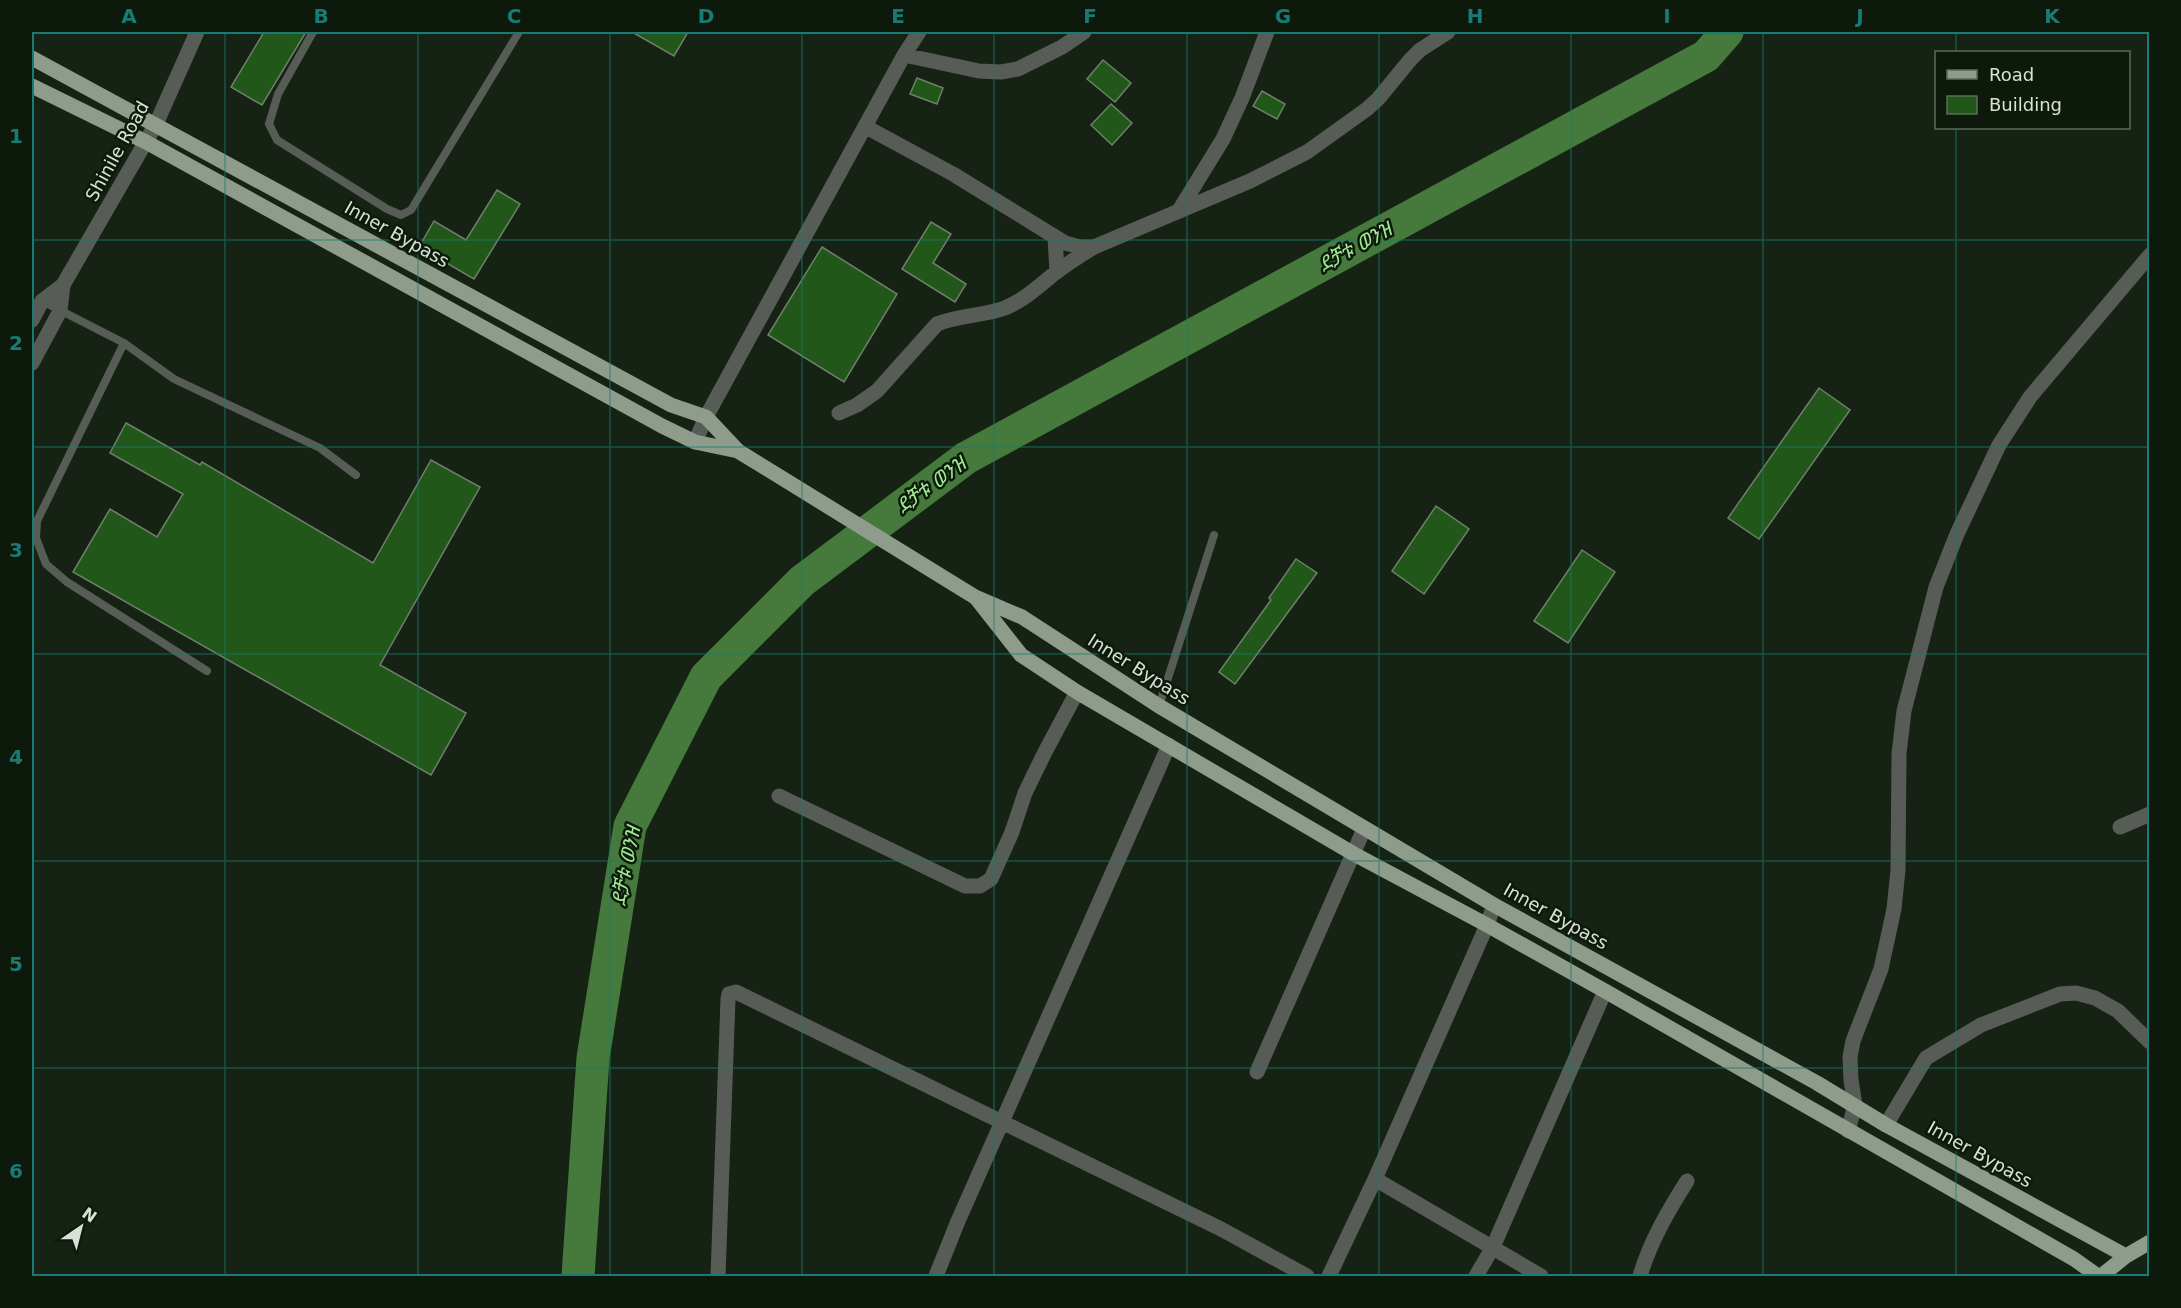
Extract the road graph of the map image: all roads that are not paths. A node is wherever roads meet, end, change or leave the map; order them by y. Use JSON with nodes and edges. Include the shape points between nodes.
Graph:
{"nodes":[{"id":1,"x":198,"y":32,"type":"edge"},
{"id":2,"x":313,"y":32,"type":"edge"},
{"id":3,"x":519,"y":32,"type":"edge"},
{"id":4,"x":919,"y":32,"type":"edge"},
{"id":5,"x":1084,"y":32,"type":"edge"},
{"id":6,"x":1267,"y":32,"type":"edge"},
{"id":7,"x":1448,"y":32,"type":"edge"},
{"id":8,"x":904,"y":55,"type":"junction"},
{"id":9,"x":32,"y":58,"type":"edge"},
{"id":10,"x":32,"y":86,"type":"edge"},
{"id":11,"x":156,"y":124,"type":"junction"},
{"id":12,"x":866,"y":127,"type":"junction"},
{"id":13,"x":146,"y":142,"type":"junction"},
{"id":14,"x":1180,"y":209,"type":"junction"},
{"id":15,"x":1054,"y":237,"type":"junction"},
{"id":16,"x":1094,"y":247,"type":"junction"},
{"id":17,"x":2150,"y":255,"type":"edge"},
{"id":18,"x":1057,"y":272,"type":"junction"},
{"id":19,"x":63,"y":285,"type":"junction"},
{"id":20,"x":42,"y":301,"type":"junction"},
{"id":21,"x":60,"y":311,"type":"junction"},
{"id":22,"x":32,"y":320,"type":"edge"},
{"id":23,"x":124,"y":343,"type":"junction"},
{"id":24,"x":32,"y":363,"type":"edge"},
{"id":25,"x":839,"y":413,"type":"dead end"},
{"id":26,"x":706,"y":417,"type":"junction"},
{"id":27,"x":695,"y":442,"type":"junction"},
{"id":28,"x":738,"y":451,"type":"junction"},
{"id":29,"x":356,"y":475,"type":"dead end"},
{"id":30,"x":1214,"y":535,"type":"dead end"},
{"id":31,"x":975,"y":597,"type":"junction"},
{"id":32,"x":207,"y":671,"type":"dead end"},
{"id":33,"x":1077,"y":692,"type":"junction"},
{"id":34,"x":1159,"y":706,"type":"junction"},
{"id":35,"x":1169,"y":745,"type":"junction"},
{"id":36,"x":779,"y":796,"type":"dead end"},
{"id":37,"x":2150,"y":814,"type":"edge"},
{"id":38,"x":2121,"y":827,"type":"dead end"},
{"id":39,"x":1364,"y":829,"type":"junction"},
{"id":40,"x":1354,"y":854,"type":"junction"},
{"id":41,"x":1494,"y":904,"type":"junction"},
{"id":42,"x":1487,"y":925,"type":"junction"},
{"id":43,"x":1605,"y":991,"type":"junction"},
{"id":44,"x":2150,"y":1042,"type":"edge"},
{"id":45,"x":1257,"y":1072,"type":"dead end"},
{"id":46,"x":1855,"y":1105,"type":"junction"},
{"id":47,"x":1002,"y":1123,"type":"junction"},
{"id":48,"x":1886,"y":1125,"type":"junction"},
{"id":49,"x":1848,"y":1131,"type":"junction"},
{"id":50,"x":1375,"y":1179,"type":"junction"},
{"id":51,"x":1687,"y":1180,"type":"dead end"},
{"id":52,"x":2150,"y":1242,"type":"edge"},
{"id":53,"x":1492,"y":1247,"type":"junction"},
{"id":54,"x":2126,"y":1256,"type":"junction"},
{"id":55,"x":718,"y":1276,"type":"edge"},
{"id":56,"x":936,"y":1276,"type":"edge"},
{"id":57,"x":1307,"y":1276,"type":"edge"},
{"id":58,"x":1329,"y":1276,"type":"edge"},
{"id":59,"x":1476,"y":1276,"type":"edge"},
{"id":60,"x":1541,"y":1276,"type":"edge"},
{"id":61,"x":1640,"y":1276,"type":"edge"},
{"id":62,"x":2100,"y":1276,"type":"edge"}],
"edges":[{"from":1,"to":11,"type":"street","name":"Shinile Road"},
{"from":2,"to":3,"type":"lane","via":[[278,94],[268,124],[277,140],[401,215],[411,210]]},
{"from":4,"to":8,"type":"street"},
{"from":5,"to":8,"type":"street","via":[[1018,69],[1001,72]]},
{"from":6,"to":14,"type":"street","via":[[1222,139]]},
{"from":7,"to":14,"type":"street","via":[[1420,50],[1367,109],[1307,152],[1250,181]]},
{"from":8,"to":12,"type":"street"},
{"from":9,"to":11,"type":"main road","name":"Inner Bypass"},
{"from":10,"to":13,"type":"main road","name":"Inner Bypass"},
{"from":11,"to":13,"type":"street","name":"Shinile Road"},
{"from":11,"to":26,"type":"main road","name":"Inner Bypass","via":[[671,405]]},
{"from":12,"to":15,"type":"street","via":[[953,174]]},
{"from":12,"to":26,"type":"street"},
{"from":13,"to":19,"type":"street","name":"Shinile Road"},
{"from":13,"to":27,"type":"main road","name":"Inner Bypass"},
{"from":14,"to":16,"type":"street"},
{"from":15,"to":16,"type":"street","via":[[1080,247]]},
{"from":15,"to":18,"type":"street"},
{"from":16,"to":18,"type":"street"},
{"from":17,"to":46,"type":"street","via":[[2030,397],[1999,445],[1942,569],[1904,711],[1894,909],[1881,969],[1853,1041],[1850,1057]]},
{"from":18,"to":25,"type":"street","via":[[1006,307],[937,324],[877,391]]},
{"from":19,"to":20,"type":"street","name":"Shinile Road"},
{"from":19,"to":21,"type":"street","name":"Shinile Road"},
{"from":20,"to":21,"type":"lane"},
{"from":20,"to":22,"type":"street","name":"Shinile Road"},
{"from":21,"to":23,"type":"lane"},
{"from":21,"to":24,"type":"street","name":"Shinile Road"},
{"from":23,"to":29,"type":"lane","via":[[174,380],[305,440]]},
{"from":23,"to":32,"type":"lane","via":[[37,521],[36,538],[46,564],[68,582]]},
{"from":26,"to":27,"type":"street"},
{"from":26,"to":28,"type":"main road","name":"Inner Bypass"},
{"from":27,"to":28,"type":"main road","name":"Inner Bypass"},
{"from":28,"to":31,"type":"main road","name":"Inner Bypass"},
{"from":30,"to":34,"type":"lane"},
{"from":31,"to":33,"type":"main road","name":"Inner Bypass","via":[[1021,655]]},
{"from":31,"to":34,"type":"main road","name":"Inner Bypass","via":[[1022,618]]},
{"from":33,"to":35,"type":"main road","name":"Inner Bypass"},
{"from":33,"to":36,"type":"street","via":[[1025,793],[991,879],[980,886],[965,886]]},
{"from":34,"to":39,"type":"main road","name":"Inner Bypass"},
{"from":35,"to":40,"type":"main road","name":"Inner Bypass"},
{"from":35,"to":47,"type":"street"},
{"from":37,"to":38,"type":"street"},
{"from":39,"to":40,"type":"street"},
{"from":39,"to":41,"type":"main road","name":"Inner Bypass"},
{"from":40,"to":42,"type":"main road","name":"Inner Bypass"},
{"from":40,"to":45,"type":"street"},
{"from":41,"to":42,"type":"street"},
{"from":41,"to":46,"type":"main road","name":"Inner Bypass"},
{"from":42,"to":43,"type":"main road","name":"Inner Bypass"},
{"from":42,"to":50,"type":"street"},
{"from":43,"to":49,"type":"main road","name":"Inner Bypass"},
{"from":43,"to":53,"type":"street"},
{"from":44,"to":48,"type":"street","via":[[2118,1011],[2096,998],[2060,994],[1982,1024],[1926,1058]]},
{"from":46,"to":48,"type":"main road","name":"Inner Bypass"},
{"from":46,"to":49,"type":"street"},
{"from":47,"to":55,"type":"street","via":[[736,992],[729,994]]},
{"from":47,"to":56,"type":"street"},
{"from":47,"to":57,"type":"street","via":[[1221,1229]]},
{"from":48,"to":54,"type":"main road","name":"Inner Bypass"},
{"from":49,"to":62,"type":"main road","name":"Inner Bypass"},
{"from":50,"to":53,"type":"street"},
{"from":50,"to":58,"type":"street"},
{"from":51,"to":61,"type":"street","via":[[1665,1215]]},
{"from":52,"to":54,"type":"main road"},
{"from":53,"to":59,"type":"street"},
{"from":53,"to":60,"type":"street"},
{"from":54,"to":62,"type":"main road"}]}
